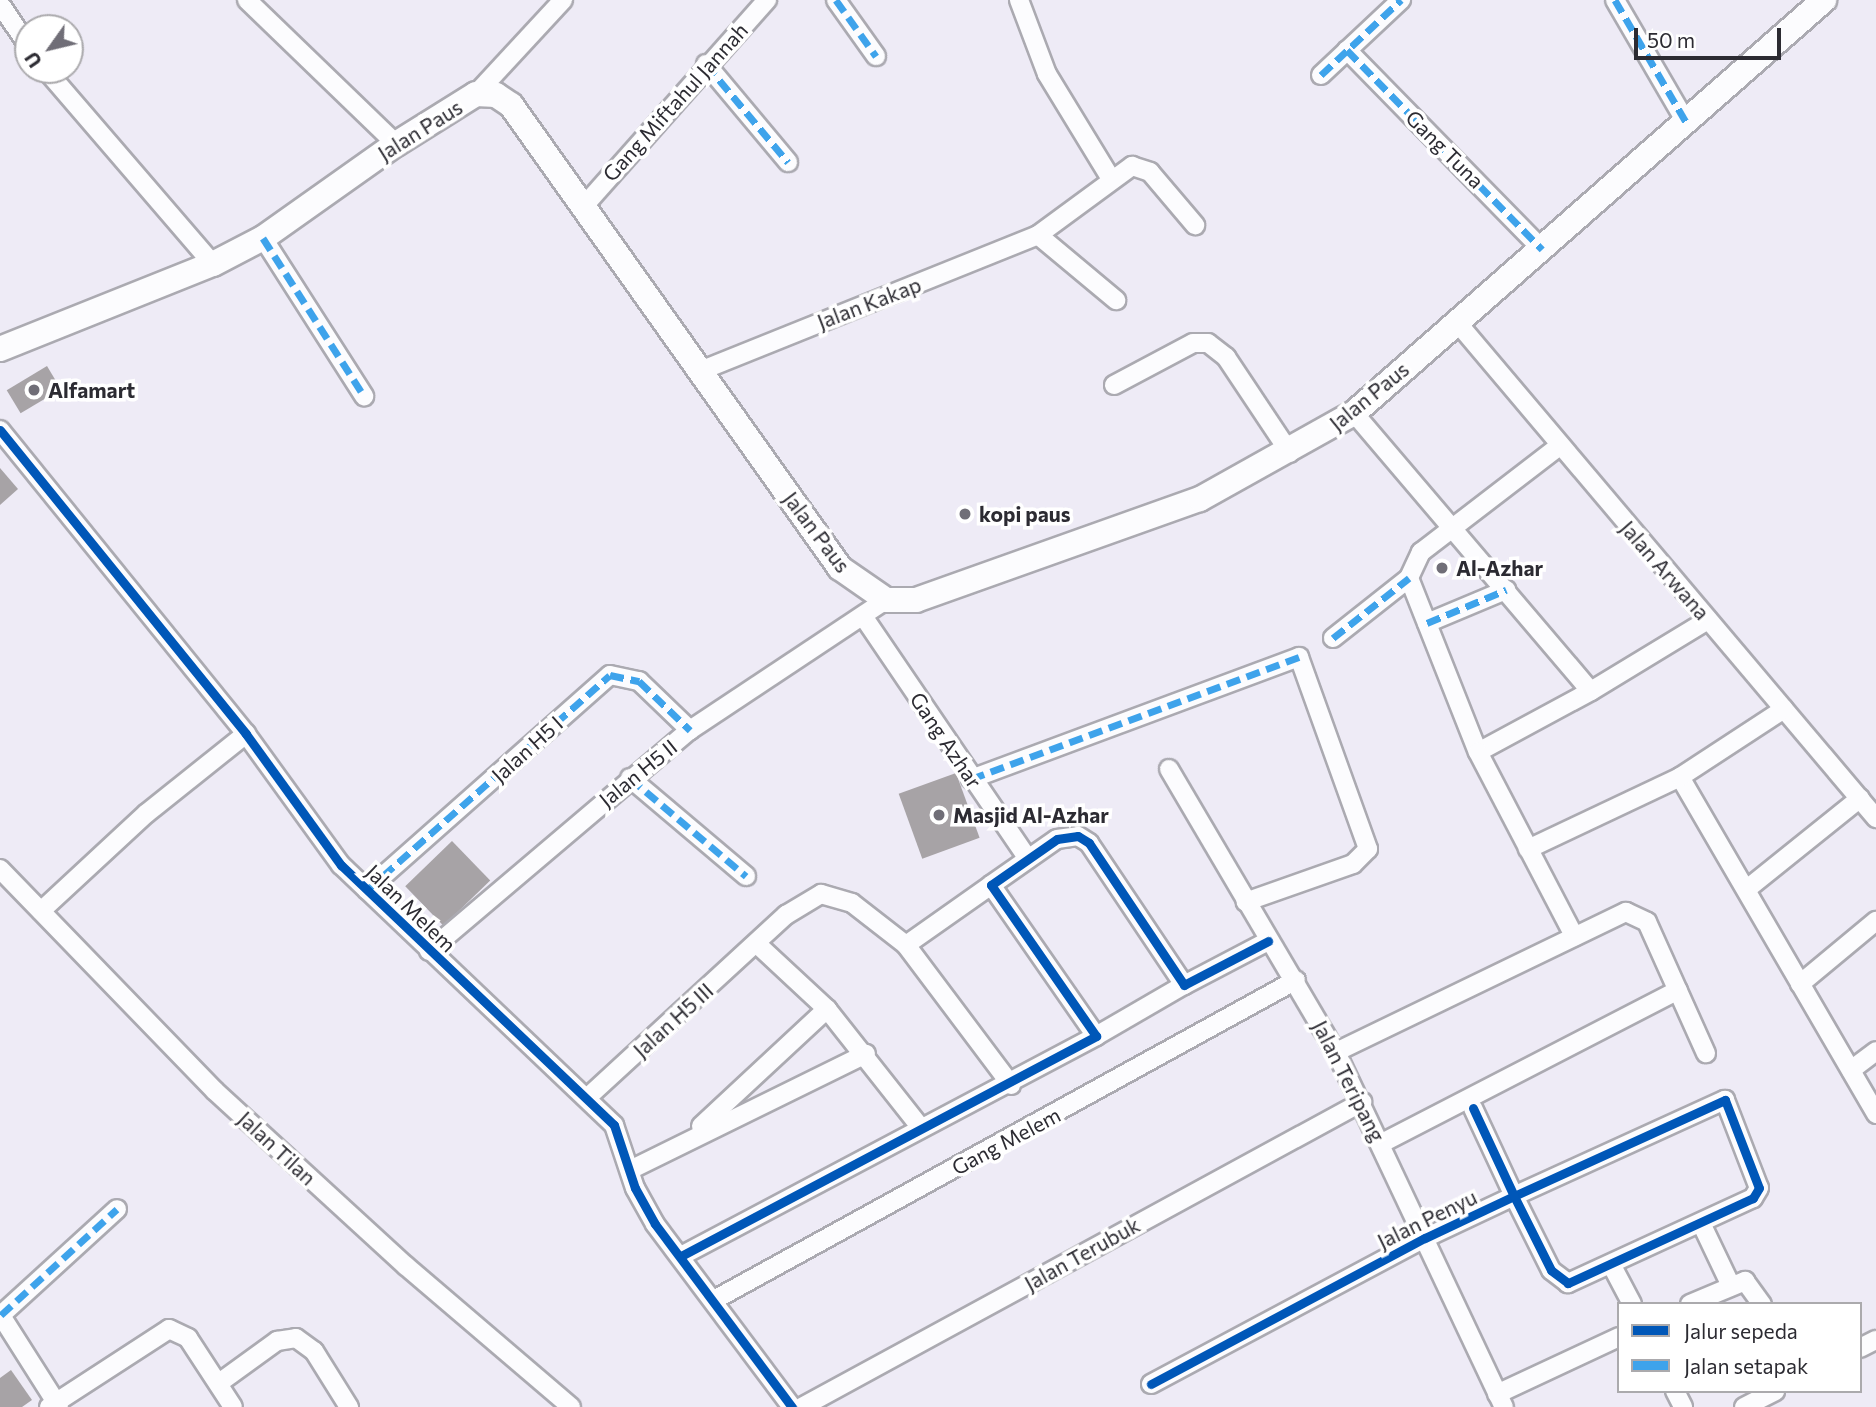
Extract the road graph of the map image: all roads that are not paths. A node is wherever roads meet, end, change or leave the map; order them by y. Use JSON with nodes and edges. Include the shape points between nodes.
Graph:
{"nodes":[{"id":1,"x":247,"y":0,"type":"edge"},
{"id":2,"x":563,"y":0,"type":"edge"},
{"id":3,"x":768,"y":0,"type":"edge"},
{"id":4,"x":836,"y":0,"type":"edge"},
{"id":5,"x":1019,"y":0,"type":"edge"},
{"id":6,"x":1401,"y":0,"type":"edge"},
{"id":7,"x":1615,"y":0,"type":"edge"},
{"id":8,"x":1824,"y":0,"type":"edge"},
{"id":9,"x":0,"y":4,"type":"edge"},
{"id":10,"x":14,"y":24,"type":"edge"},
{"id":11,"x":1347,"y":50,"type":"junction"},
{"id":12,"x":876,"y":56,"type":"dead end"},
{"id":13,"x":706,"y":64,"type":"junction"},
{"id":14,"x":1321,"y":75,"type":"dead end"},
{"id":15,"x":58,"y":84,"type":"edge"},
{"id":16,"x":476,"y":94,"type":"junction"},
{"id":17,"x":1686,"y":122,"type":"junction"},
{"id":18,"x":396,"y":144,"type":"junction"},
{"id":19,"x":788,"y":162,"type":"dead end"},
{"id":20,"x":1111,"y":179,"type":"junction"},
{"id":21,"x":584,"y":206,"type":"junction"},
{"id":22,"x":1195,"y":225,"type":"dead end"},
{"id":23,"x":1038,"y":235,"type":"junction"},
{"id":24,"x":263,"y":238,"type":"junction"},
{"id":25,"x":1542,"y":249,"type":"junction"},
{"id":26,"x":213,"y":264,"type":"junction"},
{"id":27,"x":1116,"y":300,"type":"dead end"},
{"id":28,"x":1456,"y":321,"type":"junction"},
{"id":29,"x":0,"y":349,"type":"edge"},
{"id":30,"x":701,"y":371,"type":"junction"},
{"id":31,"x":1114,"y":385,"type":"dead end"},
{"id":32,"x":364,"y":396,"type":"dead end"},
{"id":33,"x":1354,"y":413,"type":"junction"},
{"id":34,"x":0,"y":430,"type":"edge"},
{"id":35,"x":1558,"y":447,"type":"junction"},
{"id":36,"x":1290,"y":453,"type":"junction"},
{"id":37,"x":1455,"y":531,"type":"junction"},
{"id":38,"x":1409,"y":578,"type":"junction"},
{"id":39,"x":1506,"y":590,"type":"junction"},
{"id":40,"x":887,"y":600,"type":"junction"},
{"id":41,"x":866,"y":619,"type":"junction"},
{"id":42,"x":1708,"y":620,"type":"junction"},
{"id":43,"x":1427,"y":623,"type":"junction"},
{"id":44,"x":1333,"y":638,"type":"dead end"},
{"id":45,"x":1591,"y":691,"type":"junction"},
{"id":46,"x":1784,"y":709,"type":"junction"},
{"id":47,"x":690,"y":730,"type":"junction"},
{"id":48,"x":246,"y":734,"type":"junction"},
{"id":49,"x":1478,"y":752,"type":"junction"},
{"id":50,"x":1169,"y":769,"type":"dead end"},
{"id":51,"x":1680,"y":777,"type":"junction"},
{"id":52,"x":630,"y":778,"type":"junction"},
{"id":53,"x":971,"y":779,"type":"junction"},
{"id":54,"x":1860,"y":798,"type":"junction"},
{"id":55,"x":1876,"y":818,"type":"edge"},
{"id":56,"x":1528,"y":849,"type":"junction"},
{"id":57,"x":1028,"y":859,"type":"junction"},
{"id":58,"x":0,"y":869,"type":"edge"},
{"id":59,"x":746,"y":876,"type":"dead end"},
{"id":60,"x":991,"y":886,"type":"junction"},
{"id":61,"x":1747,"y":889,"type":"junction"},
{"id":62,"x":367,"y":890,"type":"junction"},
{"id":63,"x":1245,"y":902,"type":"junction"},
{"id":64,"x":41,"y":911,"type":"junction"},
{"id":65,"x":1876,"y":921,"type":"edge"},
{"id":66,"x":1574,"y":936,"type":"junction"},
{"id":67,"x":1268,"y":941,"type":"junction"},
{"id":68,"x":757,"y":944,"type":"junction"},
{"id":69,"x":906,"y":945,"type":"junction"},
{"id":70,"x":429,"y":951,"type":"junction"},
{"id":71,"x":1296,"y":980,"type":"junction"},
{"id":72,"x":1800,"y":984,"type":"junction"},
{"id":73,"x":1184,"y":985,"type":"junction"},
{"id":74,"x":1678,"y":990,"type":"junction"},
{"id":75,"x":827,"y":1009,"type":"junction"},
{"id":76,"x":1096,"y":1036,"type":"junction"},
{"id":77,"x":1876,"y":1051,"type":"edge"},
{"id":78,"x":1336,"y":1052,"type":"junction"},
{"id":79,"x":1706,"y":1053,"type":"dead end"},
{"id":80,"x":866,"y":1054,"type":"junction"},
{"id":81,"x":1851,"y":1070,"type":"junction"},
{"id":82,"x":1011,"y":1085,"type":"junction"},
{"id":83,"x":589,"y":1096,"type":"junction"},
{"id":84,"x":1362,"y":1102,"type":"junction"},
{"id":85,"x":1474,"y":1108,"type":"dead end"},
{"id":86,"x":1876,"y":1114,"type":"edge"},
{"id":87,"x":921,"y":1128,"type":"junction"},
{"id":88,"x":689,"y":1138,"type":"junction"},
{"id":89,"x":1382,"y":1143,"type":"junction"},
{"id":90,"x":630,"y":1170,"type":"junction"},
{"id":91,"x":1514,"y":1196,"type":"junction"},
{"id":92,"x":117,"y":1209,"type":"dead end"},
{"id":93,"x":1701,"y":1223,"type":"junction"},
{"id":94,"x":1425,"y":1238,"type":"junction"},
{"id":95,"x":681,"y":1256,"type":"junction"},
{"id":96,"x":1612,"y":1266,"type":"junction"},
{"id":97,"x":1731,"y":1286,"type":"junction"},
{"id":98,"x":714,"y":1300,"type":"junction"},
{"id":99,"x":1631,"y":1302,"type":"edge"},
{"id":100,"x":1695,"y":1302,"type":"edge"},
{"id":101,"x":1761,"y":1302,"type":"edge"},
{"id":102,"x":2,"y":1323,"type":"edge"},
{"id":103,"x":1617,"y":1338,"type":"edge"},
{"id":104,"x":219,"y":1383,"type":"junction"},
{"id":105,"x":1151,"y":1384,"type":"dead end"},
{"id":106,"x":1771,"y":1393,"type":"edge"},
{"id":107,"x":1500,"y":1400,"type":"edge"},
{"id":108,"x":55,"y":1405,"type":"edge"},
{"id":109,"x":233,"y":1407,"type":"edge"},
{"id":110,"x":349,"y":1407,"type":"edge"},
{"id":111,"x":572,"y":1407,"type":"edge"},
{"id":112,"x":792,"y":1407,"type":"edge"},
{"id":113,"x":802,"y":1407,"type":"edge"},
{"id":114,"x":1744,"y":1407,"type":"edge"}],
"edges":[{"from":1,"to":18,"type":"street"},
{"from":2,"to":16,"type":"street"},
{"from":3,"to":13,"type":"street","name":"Gang Miftahul Jannah"},
{"from":4,"to":12,"type":"street"},
{"from":5,"to":20,"type":"street","via":[[1047,74]]},
{"from":6,"to":11,"type":"street"},
{"from":7,"to":17,"type":"street"},
{"from":8,"to":17,"type":"main road","name":"Jalan Paus"},
{"from":9,"to":10,"type":"street"},
{"from":11,"to":14,"type":"street"},
{"from":11,"to":25,"type":"street","name":"Gang Tuna"},
{"from":13,"to":19,"type":"street"},
{"from":13,"to":21,"type":"street","name":"Gang Miftahul Jannah"},
{"from":15,"to":26,"type":"street"},
{"from":16,"to":18,"type":"main road","name":"Jalan Paus"},
{"from":16,"to":21,"type":"main road","name":"Jalan Paus","via":[[496,95],[511,105]]},
{"from":17,"to":25,"type":"main road","name":"Jalan Paus"},
{"from":18,"to":24,"type":"main road","name":"Jalan Paus"},
{"from":20,"to":22,"type":"street","name":"Jalan Kakap","via":[[1132,166],[1142,167]]},
{"from":20,"to":23,"type":"street","name":"Jalan Kakap"},
{"from":21,"to":30,"type":"main road","name":"Jalan Paus"},
{"from":23,"to":27,"type":"street"},
{"from":23,"to":30,"type":"street","name":"Jalan Kakap"},
{"from":24,"to":26,"type":"main road","name":"Jalan Paus"},
{"from":24,"to":32,"type":"street"},
{"from":25,"to":28,"type":"main road","name":"Jalan Paus"},
{"from":26,"to":29,"type":"main road","name":"Jalan Paus"},
{"from":28,"to":33,"type":"main road","name":"Jalan Paus"},
{"from":28,"to":35,"type":"street","name":"Jalan Arwana"},
{"from":30,"to":40,"type":"main road","name":"Jalan Paus","via":[[839,568]]},
{"from":31,"to":36,"type":"street","via":[[1193,343],[1208,343],[1226,357]]},
{"from":33,"to":36,"type":"main road","name":"Jalan Paus"},
{"from":33,"to":37,"type":"street"},
{"from":34,"to":48,"type":"street","name":"Jalan Melem"},
{"from":35,"to":37,"type":"street"},
{"from":35,"to":42,"type":"street","name":"Jalan Arwana"},
{"from":36,"to":40,"type":"main road","name":"Jalan Paus","via":[[1187,504],[940,592]]},
{"from":37,"to":38,"type":"street","via":[[1421,552]]},
{"from":37,"to":39,"type":"street"},
{"from":38,"to":43,"type":"street"},
{"from":38,"to":44,"type":"street"},
{"from":39,"to":43,"type":"street"},
{"from":39,"to":45,"type":"street"},
{"from":40,"to":41,"type":"street","name":"Jalan H5 II"},
{"from":41,"to":47,"type":"street","name":"Jalan H5 II"},
{"from":41,"to":53,"type":"street","name":"Gang Azhar"},
{"from":42,"to":45,"type":"street"},
{"from":42,"to":46,"type":"street","name":"Jalan Arwana"},
{"from":43,"to":49,"type":"street"},
{"from":45,"to":49,"type":"street"},
{"from":46,"to":51,"type":"street"},
{"from":46,"to":54,"type":"street","name":"Jalan Arwana"},
{"from":47,"to":52,"type":"street","name":"Jalan H5 II"},
{"from":47,"to":62,"type":"street","name":"Jalan H5 I","via":[[639,681],[610,675]]},
{"from":48,"to":62,"type":"street","name":"Jalan Melem","via":[[324,843]]},
{"from":48,"to":64,"type":"street","via":[[147,813]]},
{"from":49,"to":56,"type":"street"},
{"from":50,"to":63,"type":"street","name":"Jalan Teripang"},
{"from":51,"to":56,"type":"street"},
{"from":51,"to":61,"type":"street"},
{"from":52,"to":59,"type":"street"},
{"from":52,"to":70,"type":"street","name":"Jalan H5 II"},
{"from":53,"to":57,"type":"street","name":"Gang Azhar"},
{"from":53,"to":63,"type":"street","via":[[1299,657],[1368,849],[1353,864]]},
{"from":54,"to":55,"type":"street","name":"Jalan Arwana"},
{"from":54,"to":61,"type":"street"},
{"from":56,"to":66,"type":"street"},
{"from":57,"to":60,"type":"street"},
{"from":57,"to":73,"type":"street","via":[[1063,836],[1089,843]]},
{"from":58,"to":64,"type":"street","name":"Jalan Tilan"},
{"from":60,"to":69,"type":"street"},
{"from":60,"to":76,"type":"street"},
{"from":61,"to":72,"type":"street"},
{"from":62,"to":70,"type":"street","name":"Jalan Melem"},
{"from":63,"to":67,"type":"street","name":"Jalan Teripang"},
{"from":64,"to":111,"type":"street","name":"Jalan Tilan","via":[[215,1091],[405,1266]]},
{"from":65,"to":72,"type":"street"},
{"from":66,"to":74,"type":"street","via":[[1622,913],[1642,916]]},
{"from":66,"to":78,"type":"street"},
{"from":67,"to":71,"type":"street","name":"Jalan Teripang"},
{"from":67,"to":73,"type":"street"},
{"from":68,"to":69,"type":"street","name":"Jalan H5 III","via":[[786,915],[821,894],[852,903]]},
{"from":68,"to":75,"type":"street"},
{"from":68,"to":83,"type":"street","name":"Jalan H5 III"},
{"from":69,"to":82,"type":"street"},
{"from":70,"to":83,"type":"street","name":"Jalan Melem"},
{"from":71,"to":78,"type":"street","name":"Jalan Teripang"},
{"from":71,"to":98,"type":"street","name":"Gang Melem"},
{"from":72,"to":81,"type":"street"},
{"from":73,"to":76,"type":"street"},
{"from":74,"to":79,"type":"street"},
{"from":74,"to":89,"type":"street"},
{"from":75,"to":80,"type":"street"},
{"from":75,"to":88,"type":"street"},
{"from":76,"to":82,"type":"street"},
{"from":77,"to":81,"type":"street"},
{"from":78,"to":84,"type":"street","name":"Jalan Teripang"},
{"from":80,"to":87,"type":"street"},
{"from":80,"to":88,"type":"street"},
{"from":81,"to":86,"type":"street"},
{"from":82,"to":87,"type":"street"},
{"from":83,"to":90,"type":"street","name":"Jalan Melem","via":[[622,1137]]},
{"from":84,"to":89,"type":"street","name":"Jalan Teripang"},
{"from":84,"to":113,"type":"street","name":"Jalan Terubuk"},
{"from":85,"to":91,"type":"street"},
{"from":87,"to":95,"type":"street"},
{"from":88,"to":90,"type":"street"},
{"from":89,"to":94,"type":"street","name":"Jalan Teripang"},
{"from":90,"to":95,"type":"street","name":"Jalan Melem","via":[[645,1206]]},
{"from":91,"to":93,"type":"street","name":"Jalan Penyu","via":[[1725,1100],[1759,1188],[1753,1198]]},
{"from":91,"to":94,"type":"street","name":"Jalan Penyu"},
{"from":91,"to":96,"type":"street","via":[[1557,1277],[1571,1283]]},
{"from":92,"to":102,"type":"street"},
{"from":93,"to":96,"type":"street"},
{"from":93,"to":97,"type":"street"},
{"from":94,"to":105,"type":"street","name":"Jalan Penyu"},
{"from":94,"to":107,"type":"street","name":"Jalan Teripang"},
{"from":95,"to":98,"type":"street","name":"Jalan Melem"},
{"from":96,"to":99,"type":"street"},
{"from":97,"to":100,"type":"street"},
{"from":97,"to":101,"type":"street","via":[[1748,1282]]},
{"from":98,"to":112,"type":"street","name":"Jalan Melem"},
{"from":102,"to":108,"type":"street"},
{"from":103,"to":107,"type":"street"},
{"from":104,"to":108,"type":"street","via":[[188,1338],[169,1329]]},
{"from":104,"to":109,"type":"street"},
{"from":104,"to":110,"type":"street","via":[[277,1341],[296,1338],[314,1351]]},
{"from":106,"to":114,"type":"street"}]}
